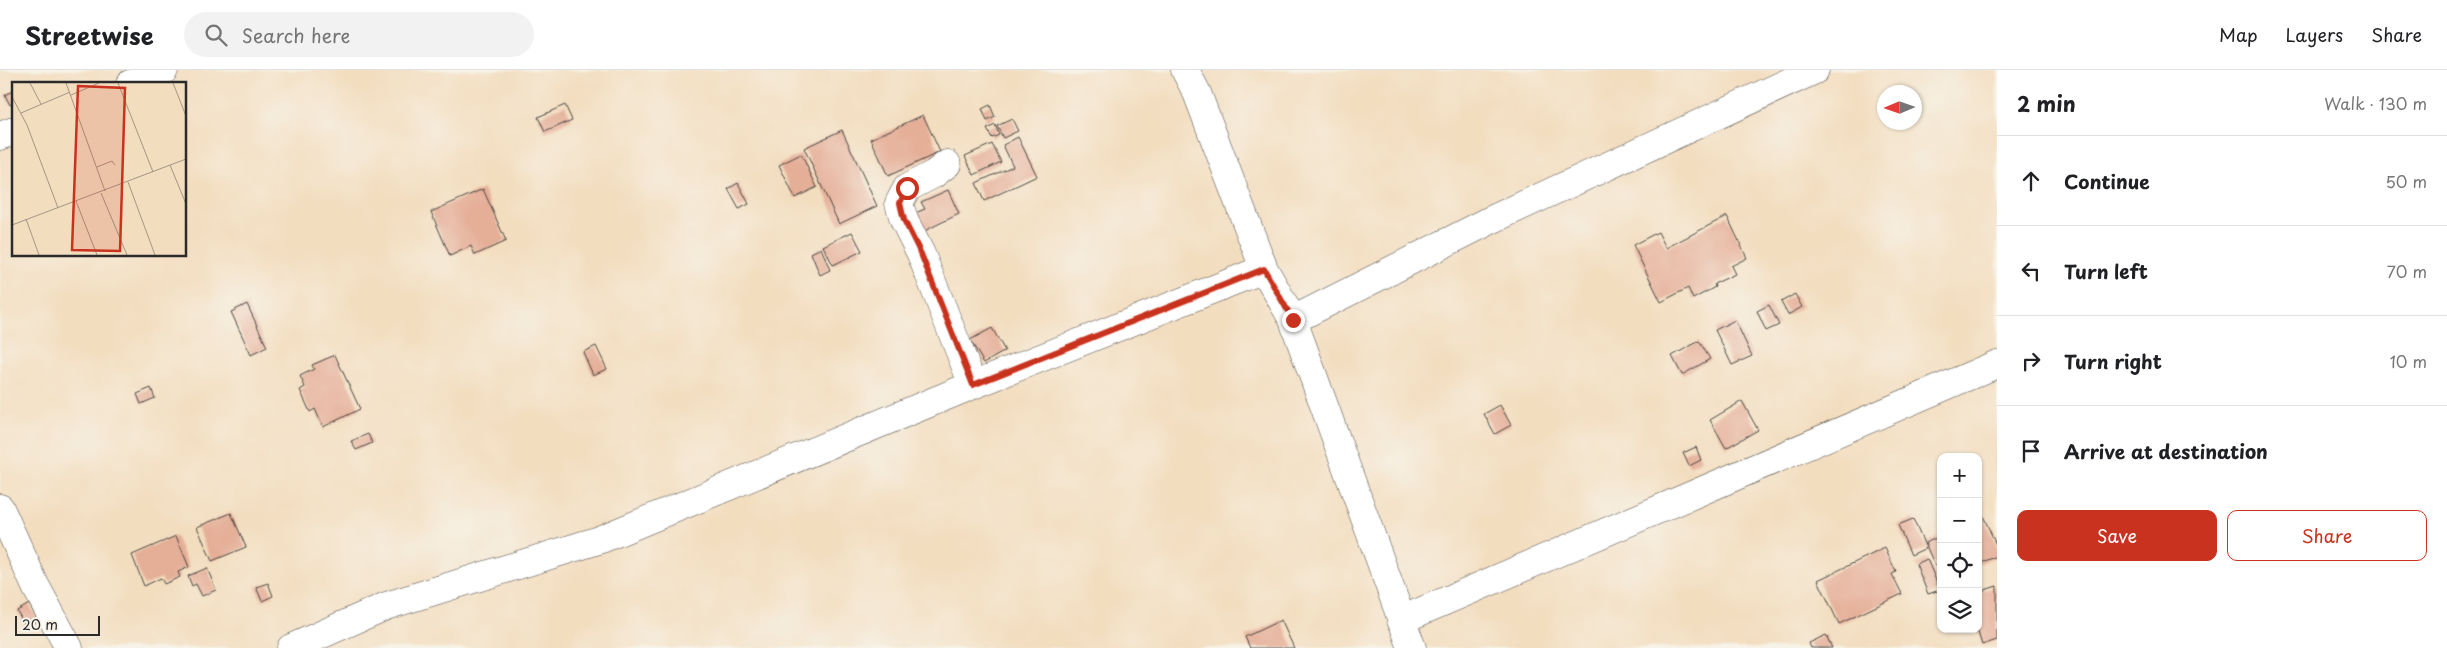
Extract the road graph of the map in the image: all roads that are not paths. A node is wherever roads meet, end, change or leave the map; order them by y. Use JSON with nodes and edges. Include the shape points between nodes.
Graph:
{"nodes":[{"id":1,"x":164,"y":70,"type":"edge"},
{"id":2,"x":1185,"y":70,"type":"edge"},
{"id":3,"x":1815,"y":70,"type":"edge"},
{"id":4,"x":135,"y":82,"type":"edge"},
{"id":5,"x":12,"y":132,"type":"edge"},
{"id":6,"x":0,"y":136,"type":"edge"},
{"id":7,"x":947,"y":164,"type":"dead end"},
{"id":8,"x":1264,"y":269,"type":"junction"},
{"id":9,"x":1293,"y":320,"type":"junction"},
{"id":10,"x":1997,"y":364,"type":"edge"},
{"id":11,"x":973,"y":385,"type":"junction"},
{"id":12,"x":0,"y":508,"type":"edge"},
{"id":13,"x":1401,"y":620,"type":"junction"},
{"id":14,"x":69,"y":648,"type":"edge"},
{"id":15,"x":291,"y":648,"type":"edge"},
{"id":16,"x":1412,"y":648,"type":"edge"}],
"edges":[{"from":1,"to":4,"type":"street"},
{"from":2,"to":8,"type":"street","via":[[1198,93]]},
{"from":3,"to":9,"type":"street","via":[[1491,220]]},
{"from":5,"to":6,"type":"street"},
{"from":7,"to":11,"type":"street","via":[[907,188],[900,203],[904,220],[921,254]]},
{"from":8,"to":9,"type":"street"},
{"from":8,"to":11,"type":"street"},
{"from":9,"to":13,"type":"street"},
{"from":10,"to":13,"type":"street"},
{"from":11,"to":15,"type":"street","via":[[599,540],[386,606]]},
{"from":12,"to":14,"type":"street","via":[[36,587]]},
{"from":13,"to":16,"type":"street"}]}
